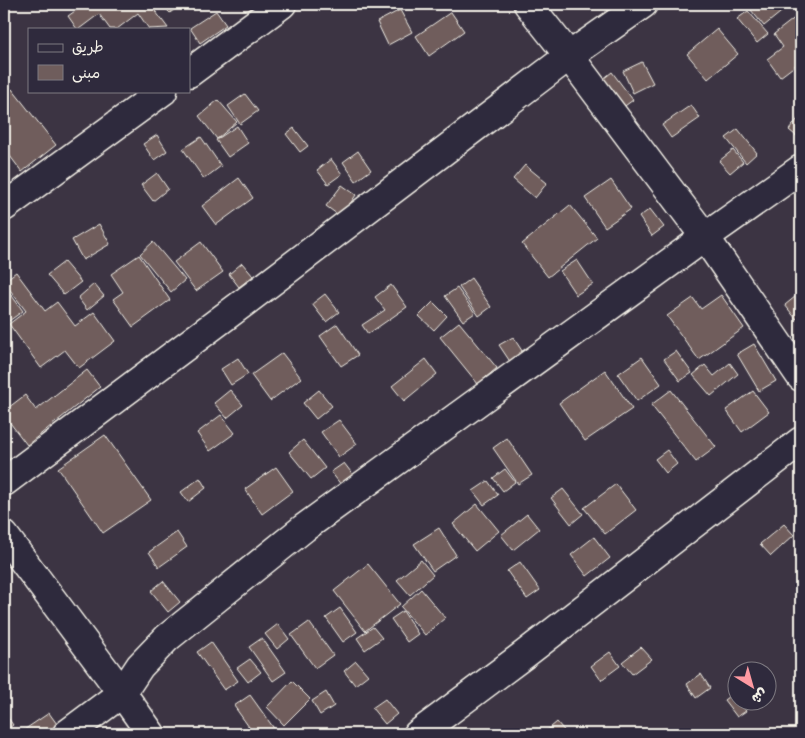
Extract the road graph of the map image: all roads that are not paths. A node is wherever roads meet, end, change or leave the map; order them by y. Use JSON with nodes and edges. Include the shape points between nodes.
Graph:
{"nodes":[{"id":1,"x":282,"y":4,"type":"edge"},
{"id":2,"x":528,"y":4,"type":"edge"},
{"id":3,"x":644,"y":4,"type":"edge"},
{"id":4,"x":570,"y":56,"type":"junction"},
{"id":5,"x":190,"y":71,"type":"edge"},
{"id":6,"x":162,"y":92,"type":"edge"},
{"id":7,"x":801,"y":169,"type":"edge"},
{"id":8,"x":4,"y":206,"type":"edge"},
{"id":9,"x":705,"y":237,"type":"junction"},
{"id":10,"x":801,"y":377,"type":"edge"},
{"id":11,"x":801,"y":440,"type":"edge"},
{"id":12,"x":4,"y":482,"type":"edge"},
{"id":13,"x":4,"y":535,"type":"edge"},
{"id":14,"x":122,"y":693,"type":"junction"},
{"id":15,"x":67,"y":734,"type":"edge"},
{"id":16,"x":151,"y":734,"type":"edge"},
{"id":17,"x":418,"y":734,"type":"edge"}],
"edges":[{"from":1,"to":5,"type":"street"},
{"from":2,"to":4,"type":"street"},
{"from":3,"to":4,"type":"street"},
{"from":4,"to":9,"type":"street"},
{"from":4,"to":12,"type":"street"},
{"from":6,"to":8,"type":"street"},
{"from":7,"to":9,"type":"street"},
{"from":9,"to":10,"type":"street"},
{"from":9,"to":14,"type":"street","via":[[304,528],[167,638],[140,666]]},
{"from":11,"to":17,"type":"street"},
{"from":13,"to":14,"type":"street"},
{"from":14,"to":15,"type":"street"},
{"from":14,"to":16,"type":"street"}]}
